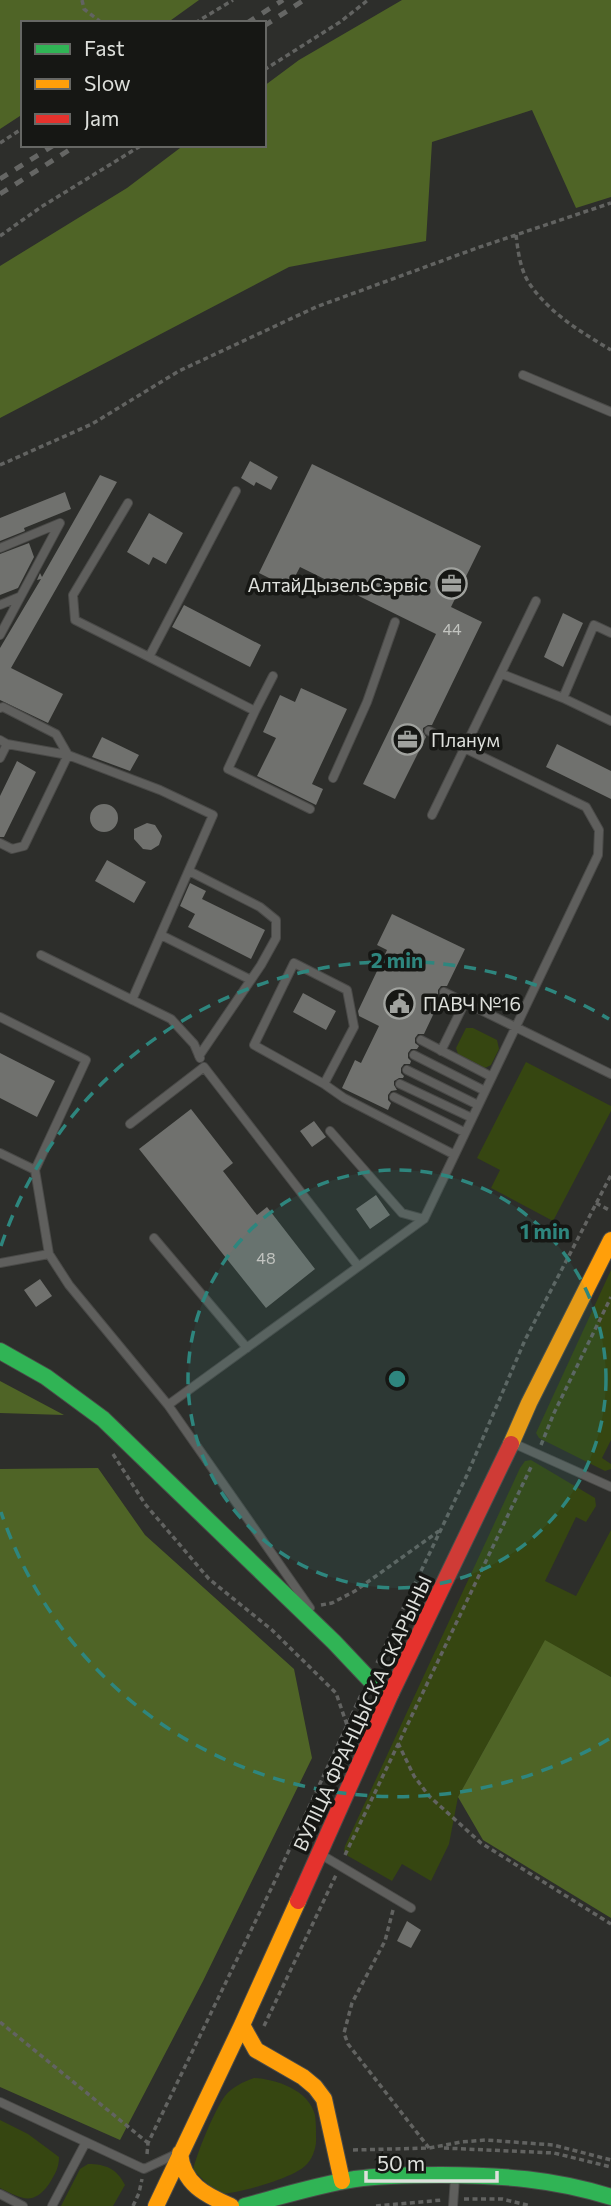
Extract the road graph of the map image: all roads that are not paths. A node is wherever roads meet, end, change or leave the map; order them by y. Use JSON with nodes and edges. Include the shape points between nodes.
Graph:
{"nodes":[{"id":1,"x":523,"y":375,"type":"dead end"},
{"id":2,"x":611,"y":412,"type":"edge"},
{"id":3,"x":236,"y":491,"type":"dead end"},
{"id":4,"x":128,"y":503,"type":"dead end"},
{"id":5,"x":0,"y":548,"type":"edge"},
{"id":6,"x":19,"y":597,"type":"junction"},
{"id":7,"x":536,"y":601,"type":"dead end"},
{"id":8,"x":0,"y":605,"type":"edge"},
{"id":9,"x":395,"y":622,"type":"dead end"},
{"id":10,"x":611,"y":633,"type":"edge"},
{"id":11,"x":0,"y":635,"type":"edge"},
{"id":12,"x":149,"y":657,"type":"junction"},
{"id":13,"x":502,"y":674,"type":"junction"},
{"id":14,"x":273,"y":676,"type":"dead end"},
{"id":15,"x":563,"y":698,"type":"junction"},
{"id":16,"x":0,"y":708,"type":"edge"},
{"id":17,"x":255,"y":711,"type":"junction"},
{"id":18,"x":611,"y":721,"type":"edge"},
{"id":19,"x":429,"y":731,"type":"dead end"},
{"id":20,"x":4,"y":742,"type":"edge"},
{"id":21,"x":464,"y":748,"type":"junction"},
{"id":22,"x":68,"y":755,"type":"junction"},
{"id":23,"x":0,"y":758,"type":"edge"},
{"id":24,"x":333,"y":778,"type":"dead end"},
{"id":25,"x":310,"y":809,"type":"dead end"},
{"id":26,"x":432,"y":815,"type":"dead end"},
{"id":27,"x":0,"y":843,"type":"edge"},
{"id":28,"x":189,"y":870,"type":"junction"},
{"id":29,"x":161,"y":935,"type":"junction"},
{"id":30,"x":41,"y":955,"type":"dead end"},
{"id":31,"x":251,"y":980,"type":"junction"},
{"id":32,"x":444,"y":992,"type":"dead end"},
{"id":33,"x":132,"y":1000,"type":"junction"},
{"id":34,"x":465,"y":1002,"type":"junction"},
{"id":35,"x":0,"y":1017,"type":"edge"},
{"id":36,"x":516,"y":1027,"type":"junction"},
{"id":37,"x":421,"y":1041,"type":"dead end"},
{"id":38,"x":441,"y":1051,"type":"junction"},
{"id":39,"x":414,"y":1055,"type":"dead end"},
{"id":40,"x":199,"y":1056,"type":"junction"},
{"id":41,"x":204,"y":1067,"type":"junction"},
{"id":42,"x":407,"y":1070,"type":"dead end"},
{"id":43,"x":611,"y":1073,"type":"edge"},
{"id":44,"x":492,"y":1077,"type":"junction"},
{"id":45,"x":324,"y":1084,"type":"junction"},
{"id":46,"x":400,"y":1084,"type":"dead end"},
{"id":47,"x":485,"y":1091,"type":"junction"},
{"id":48,"x":394,"y":1097,"type":"dead end"},
{"id":49,"x":478,"y":1105,"type":"junction"},
{"id":50,"x":472,"y":1118,"type":"junction"},
{"id":51,"x":130,"y":1124,"type":"dead end"},
{"id":52,"x":330,"y":1130,"type":"dead end"},
{"id":53,"x":464,"y":1132,"type":"junction"},
{"id":54,"x":0,"y":1153,"type":"edge"},
{"id":55,"x":453,"y":1154,"type":"junction"},
{"id":56,"x":35,"y":1170,"type":"junction"},
{"id":57,"x":424,"y":1219,"type":"junction"},
{"id":58,"x":154,"y":1238,"type":"dead end"},
{"id":59,"x":611,"y":1240,"type":"edge"},
{"id":60,"x":49,"y":1254,"type":"junction"},
{"id":61,"x":0,"y":1263,"type":"edge"},
{"id":62,"x":358,"y":1266,"type":"junction"},
{"id":63,"x":247,"y":1348,"type":"junction"},
{"id":64,"x":0,"y":1351,"type":"edge"},
{"id":65,"x":169,"y":1405,"type":"junction"},
{"id":66,"x":512,"y":1443,"type":"junction"},
{"id":67,"x":611,"y":1487,"type":"edge"},
{"id":68,"x":334,"y":1642,"type":"junction"},
{"id":69,"x":391,"y":1693,"type":"junction"},
{"id":70,"x":320,"y":1854,"type":"junction"},
{"id":71,"x":411,"y":1908,"type":"dead end"},
{"id":72,"x":242,"y":2025,"type":"junction"},
{"id":73,"x":0,"y":2102,"type":"edge"},
{"id":74,"x":86,"y":2142,"type":"junction"},
{"id":75,"x":180,"y":2153,"type":"junction"},
{"id":76,"x":455,"y":2175,"type":"junction"},
{"id":77,"x":342,"y":2181,"type":"junction"},
{"id":78,"x":0,"y":2194,"type":"edge"},
{"id":79,"x":611,"y":2197,"type":"edge"},
{"id":80,"x":23,"y":2206,"type":"edge"},
{"id":81,"x":52,"y":2206,"type":"edge"},
{"id":82,"x":156,"y":2206,"type":"edge"},
{"id":83,"x":231,"y":2206,"type":"edge"},
{"id":84,"x":244,"y":2206,"type":"edge"},
{"id":85,"x":453,"y":2206,"type":"edge"}],
"edges":[{"from":1,"to":2,"type":"lane"},
{"from":3,"to":12,"type":"lane"},
{"from":4,"to":12,"type":"lane","via":[[73,595],[75,620]]},
{"from":5,"to":6,"type":"lane","via":[[60,523]]},
{"from":6,"to":8,"type":"lane"},
{"from":6,"to":11,"type":"lane"},
{"from":7,"to":13,"type":"lane"},
{"from":9,"to":24,"type":"lane","via":[[367,702]]},
{"from":10,"to":15,"type":"lane","via":[[594,625]]},
{"from":12,"to":17,"type":"lane"},
{"from":13,"to":15,"type":"lane"},
{"from":13,"to":21,"type":"lane"},
{"from":14,"to":17,"type":"lane"},
{"from":15,"to":18,"type":"lane"},
{"from":16,"to":22,"type":"lane","via":[[57,734]]},
{"from":17,"to":25,"type":"lane","via":[[228,769]]},
{"from":19,"to":21,"type":"lane"},
{"from":20,"to":22,"type":"lane"},
{"from":20,"to":23,"type":"lane"},
{"from":21,"to":26,"type":"lane"},
{"from":21,"to":36,"type":"lane","via":[[586,807],[599,830],[598,855]]},
{"from":22,"to":27,"type":"lane","via":[[24,846],[12,849]]},
{"from":22,"to":28,"type":"lane","via":[[213,815]]},
{"from":28,"to":29,"type":"lane"},
{"from":28,"to":31,"type":"lane","via":[[276,920],[276,938]]},
{"from":29,"to":31,"type":"lane"},
{"from":29,"to":33,"type":"lane"},
{"from":30,"to":33,"type":"lane"},
{"from":31,"to":40,"type":"lane"},
{"from":32,"to":34,"type":"lane"},
{"from":33,"to":40,"type":"lane","via":[[171,1019]]},
{"from":34,"to":36,"type":"lane"},
{"from":34,"to":38,"type":"lane"},
{"from":35,"to":56,"type":"lane","via":[[86,1060]]},
{"from":36,"to":43,"type":"lane"},
{"from":36,"to":44,"type":"lane"},
{"from":37,"to":38,"type":"lane"},
{"from":38,"to":44,"type":"lane"},
{"from":39,"to":47,"type":"lane"},
{"from":40,"to":41,"type":"lane"},
{"from":41,"to":51,"type":"lane"},
{"from":41,"to":62,"type":"lane"},
{"from":42,"to":49,"type":"lane"},
{"from":44,"to":47,"type":"lane"},
{"from":45,"to":45,"type":"lane","via":[[254,1045],[294,963],[347,989],[354,1027]]},
{"from":45,"to":55,"type":"lane"},
{"from":46,"to":50,"type":"lane"},
{"from":47,"to":49,"type":"lane"},
{"from":48,"to":53,"type":"lane"},
{"from":49,"to":50,"type":"lane"},
{"from":50,"to":53,"type":"lane"},
{"from":52,"to":57,"type":"lane","via":[[402,1213]]},
{"from":53,"to":55,"type":"lane"},
{"from":54,"to":56,"type":"lane"},
{"from":55,"to":57,"type":"lane"},
{"from":56,"to":60,"type":"lane"},
{"from":57,"to":62,"type":"lane"},
{"from":58,"to":63,"type":"lane"},
{"from":59,"to":66,"type":"main road","name":"ВУЛІЦА ФРАНЦЫСКА СКАРЫНЫ"},
{"from":60,"to":61,"type":"lane"},
{"from":60,"to":65,"type":"lane"},
{"from":62,"to":63,"type":"lane"},
{"from":63,"to":65,"type":"lane"},
{"from":64,"to":68,"type":"main road","via":[[57,1384],[106,1421]]},
{"from":65,"to":68,"type":"lane"},
{"from":66,"to":67,"type":"lane"},
{"from":66,"to":69,"type":"main road","name":"ВУЛІЦА ФРАНЦЫСКА СКАРЫНЫ"},
{"from":68,"to":69,"type":"main road","via":[[369,1679]]},
{"from":69,"to":70,"type":"main road","name":"ВУЛІЦА ФРАНЦЫСКА СКАРЫНЫ"},
{"from":70,"to":71,"type":"lane"},
{"from":70,"to":72,"type":"main road","name":"ВУЛІЦА ФРАНЦЫСКА СКАРЫНЫ"},
{"from":72,"to":75,"type":"main road","name":"ВУЛІЦА ФРАНЦЫСКА СКАРЫНЫ"},
{"from":72,"to":77,"type":"main road","via":[[265,2057],[303,2077],[324,2099]]},
{"from":73,"to":74,"type":"lane"},
{"from":74,"to":75,"type":"lane","via":[[144,2169]]},
{"from":74,"to":81,"type":"lane"},
{"from":75,"to":82,"type":"main road","name":"ВУЛІЦА ФРАНЦЫСКА СКАРЫНЫ"},
{"from":75,"to":83,"type":"main road","via":[[181,2168],[190,2183]]},
{"from":76,"to":77,"type":"main road"},
{"from":76,"to":79,"type":"main road","via":[[524,2177]]},
{"from":76,"to":85,"type":"lane"},
{"from":77,"to":84,"type":"main road"},
{"from":78,"to":80,"type":"lane"}]}
